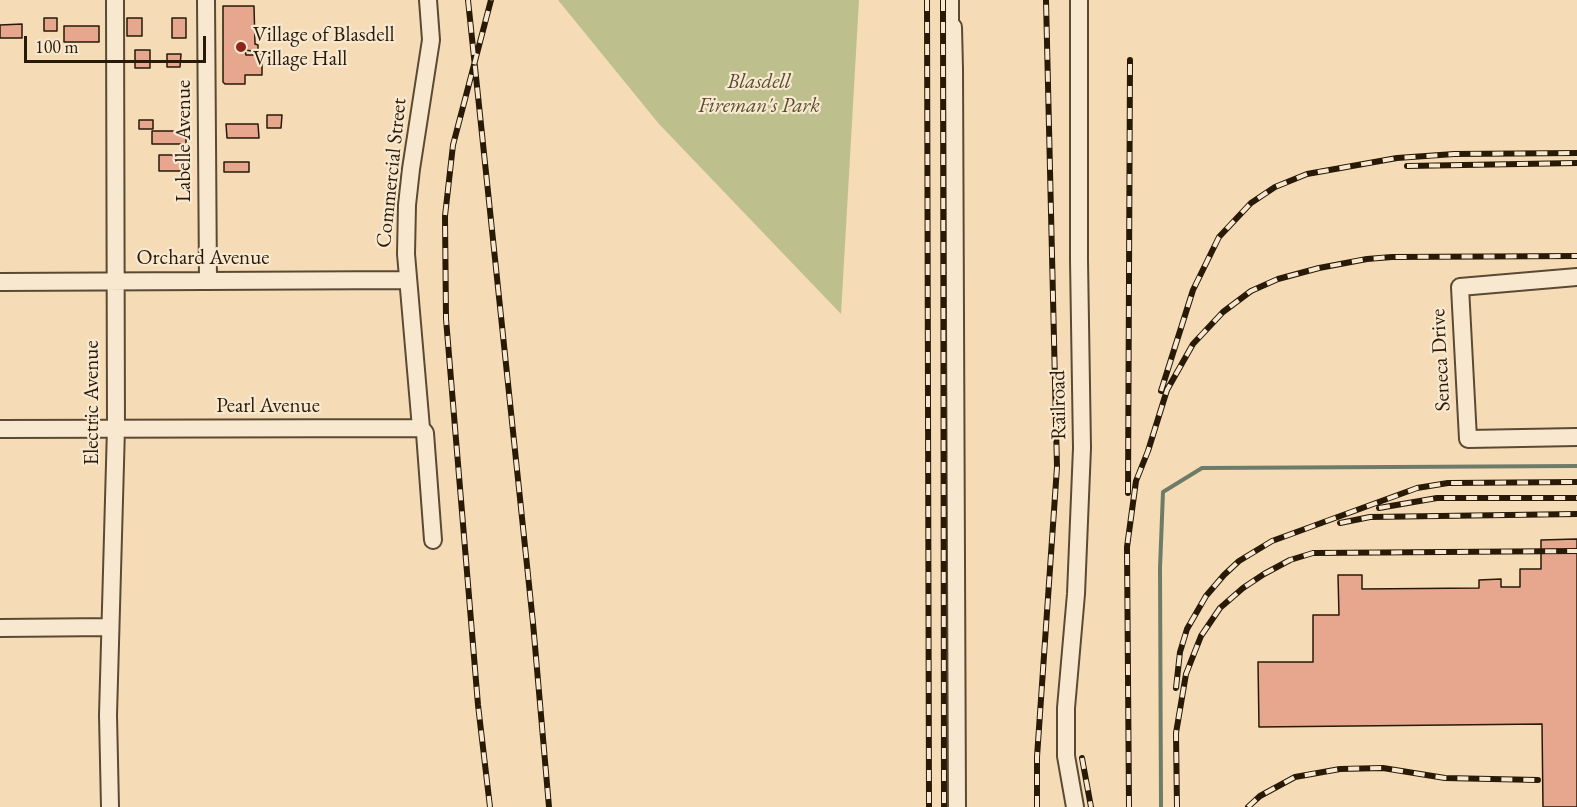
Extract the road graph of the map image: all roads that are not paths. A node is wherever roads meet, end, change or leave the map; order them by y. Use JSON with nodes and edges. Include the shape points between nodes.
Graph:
{"nodes":[{"id":1,"x":115,"y":0,"type":"edge"},
{"id":2,"x":206,"y":0,"type":"edge"},
{"id":3,"x":428,"y":0,"type":"edge"},
{"id":4,"x":950,"y":0,"type":"edge"},
{"id":5,"x":959,"y":0,"type":"edge"},
{"id":6,"x":1079,"y":0,"type":"edge"},
{"id":7,"x":953,"y":27,"type":"junction"},
{"id":8,"x":1577,"y":277,"type":"edge"},
{"id":9,"x":407,"y":280,"type":"junction"},
{"id":10,"x":115,"y":281,"type":"junction"},
{"id":11,"x":208,"y":281,"type":"junction"},
{"id":12,"x":0,"y":282,"type":"edge"},
{"id":13,"x":116,"y":428,"type":"junction"},
{"id":14,"x":421,"y":428,"type":"junction"},
{"id":15,"x":0,"y":429,"type":"edge"},
{"id":16,"x":1577,"y":437,"type":"edge"},
{"id":17,"x":433,"y":540,"type":"dead end"},
{"id":18,"x":110,"y":627,"type":"junction"},
{"id":19,"x":0,"y":628,"type":"edge"},
{"id":20,"x":110,"y":807,"type":"edge"},
{"id":21,"x":957,"y":807,"type":"edge"},
{"id":22,"x":1075,"y":807,"type":"edge"}],
"edges":[{"from":1,"to":10,"type":"street","name":"Electric Avenue"},
{"from":2,"to":11,"type":"street","name":"Labelle Avenue"},
{"from":3,"to":9,"type":"street","name":"Commercial Street","via":[[431,40],[407,205]]},
{"from":4,"to":7,"type":"street"},
{"from":5,"to":7,"type":"street"},
{"from":6,"to":22,"type":"street","name":"Railroad","via":[[1082,448],[1066,708],[1066,756]]},
{"from":7,"to":21,"type":"street"},
{"from":8,"to":16,"type":"street","name":"Seneca Drive","via":[[1460,287],[1468,439]]},
{"from":9,"to":11,"type":"street","name":"Orchard Avenue"},
{"from":9,"to":14,"type":"street","name":"Commercial Street"},
{"from":10,"to":11,"type":"street","name":"Orchard Avenue"},
{"from":10,"to":12,"type":"street","name":"Orchard Avenue"},
{"from":10,"to":13,"type":"street","name":"Electric Avenue"},
{"from":13,"to":14,"type":"street","name":"Pearl Avenue"},
{"from":13,"to":15,"type":"street","name":"Pearl Avenue"},
{"from":13,"to":18,"type":"street","name":"Electric Avenue"},
{"from":14,"to":17,"type":"street","via":[[425,433]]},
{"from":18,"to":19,"type":"street"},
{"from":18,"to":20,"type":"street","name":"Electric Avenue"}]}
